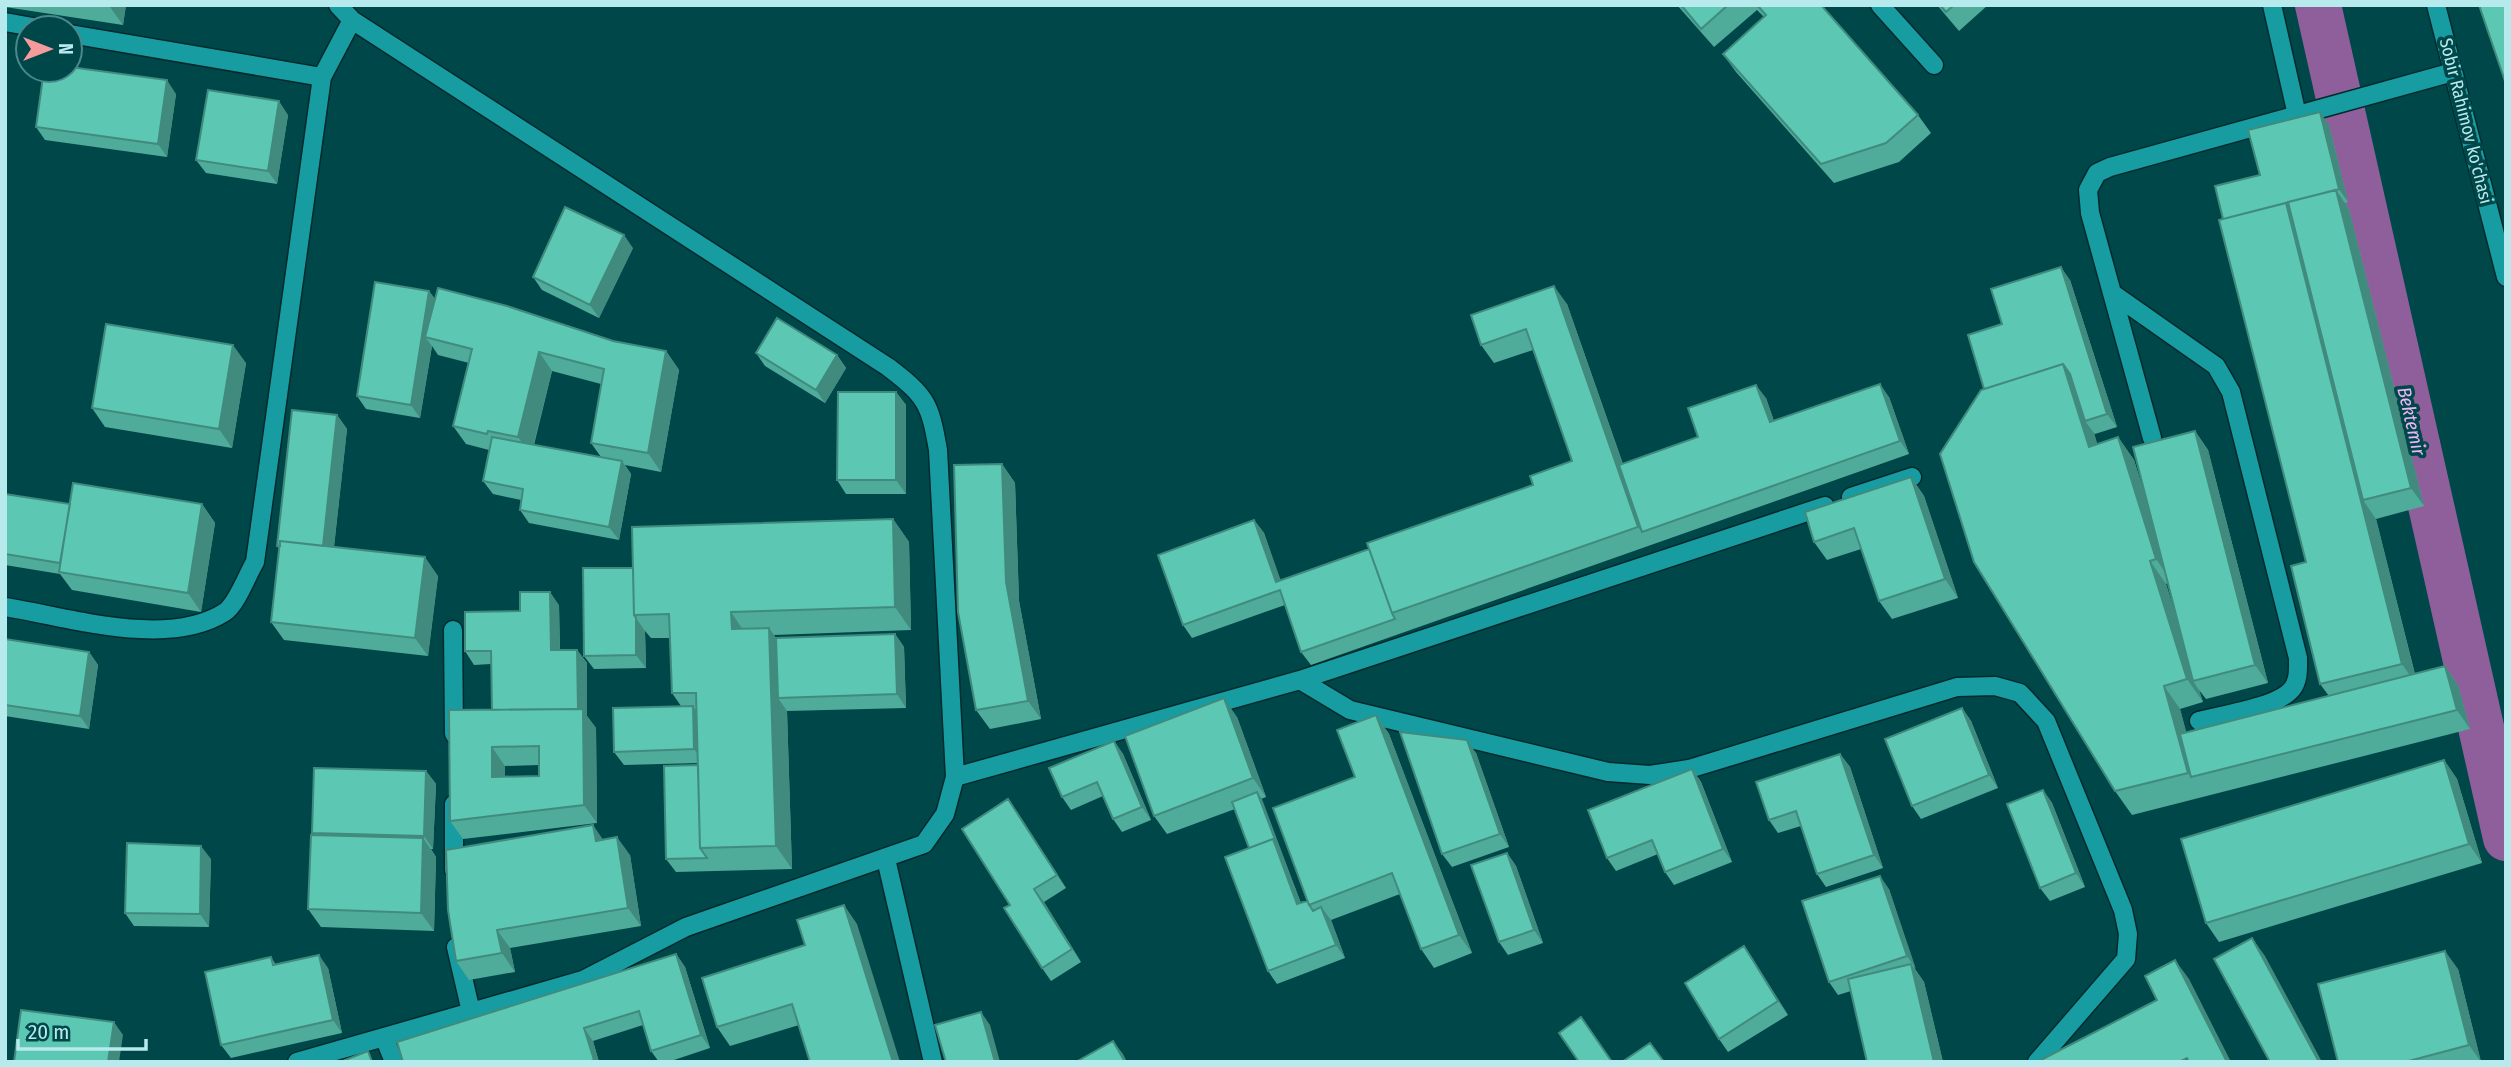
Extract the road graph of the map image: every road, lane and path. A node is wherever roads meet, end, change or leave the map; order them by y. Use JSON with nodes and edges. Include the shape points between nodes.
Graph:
{"nodes":[{"id":1,"x":338,"y":5,"type":"edge"},
{"id":2,"x":1880,"y":5,"type":"edge"},
{"id":3,"x":2272,"y":5,"type":"edge"},
{"id":4,"x":2436,"y":5,"type":"edge"},
{"id":5,"x":352,"y":20,"type":"junction"},
{"id":6,"x":84,"y":36,"type":"edge"},
{"id":7,"x":1934,"y":65,"type":"dead end"},
{"id":8,"x":2453,"y":72,"type":"junction"},
{"id":9,"x":322,"y":78,"type":"junction"},
{"id":10,"x":2297,"y":115,"type":"junction"},
{"id":11,"x":2506,"y":277,"type":"edge"},
{"id":12,"x":2112,"y":293,"type":"junction"},
{"id":13,"x":2152,"y":438,"type":"dead end"},
{"id":14,"x":1912,"y":477,"type":"edge"},
{"id":15,"x":5,"y":607,"type":"edge"},
{"id":16,"x":453,"y":630,"type":"dead end"},
{"id":17,"x":1300,"y":680,"type":"junction"},
{"id":18,"x":2199,"y":721,"type":"dead end"},
{"id":19,"x":454,"y":752,"type":"edge"},
{"id":20,"x":955,"y":778,"type":"junction"},
{"id":21,"x":454,"y":793,"type":"edge"},
{"id":22,"x":886,"y":859,"type":"junction"},
{"id":23,"x":455,"y":887,"type":"edge"},
{"id":24,"x":455,"y":928,"type":"edge"},
{"id":25,"x":471,"y":1012,"type":"junction"},
{"id":26,"x":384,"y":1037,"type":"junction"},
{"id":27,"x":297,"y":1062,"type":"edge"},
{"id":28,"x":394,"y":1062,"type":"edge"},
{"id":29,"x":933,"y":1062,"type":"edge"},
{"id":30,"x":2036,"y":1062,"type":"edge"}],
"edges":[{"from":1,"to":5,"type":"street"},
{"from":2,"to":7,"type":"street"},
{"from":3,"to":10,"type":"street"},
{"from":4,"to":8,"type":"street","name":"Sobir Rahimov ko'chasi"},
{"from":5,"to":9,"type":"street"},
{"from":5,"to":20,"type":"street","via":[[913,386],[931,411],[938,450]]},
{"from":6,"to":9,"type":"street"},
{"from":8,"to":10,"type":"street"},
{"from":8,"to":11,"type":"street","name":"Sobir Rahimov ko'chasi"},
{"from":9,"to":15,"type":"street","via":[[255,562],[227,611],[186,629],[137,629]]},
{"from":10,"to":12,"type":"street","via":[[2097,173],[2088,190],[2090,213]]},
{"from":12,"to":13,"type":"street"},
{"from":12,"to":18,"type":"street","via":[[2216,366],[2231,392],[2298,658],[2298,677],[2291,691],[2274,701]]},
{"from":14,"to":17,"type":"street"},
{"from":16,"to":19,"type":"street"},
{"from":17,"to":20,"type":"street"},
{"from":17,"to":30,"type":"street","via":[[1350,710],[1608,772],[1650,775],[1689,769],[1957,687],[1995,686],[2021,692],[2046,721],[2123,910],[2128,934],[2126,959]]},
{"from":20,"to":22,"type":"street","via":[[945,814],[924,844]]},
{"from":21,"to":23,"type":"street"},
{"from":22,"to":25,"type":"street","via":[[686,927],[583,980]]},
{"from":22,"to":29,"type":"street"},
{"from":24,"to":25,"type":"street"},
{"from":25,"to":26,"type":"street"},
{"from":26,"to":27,"type":"street"},
{"from":26,"to":28,"type":"street"}]}
